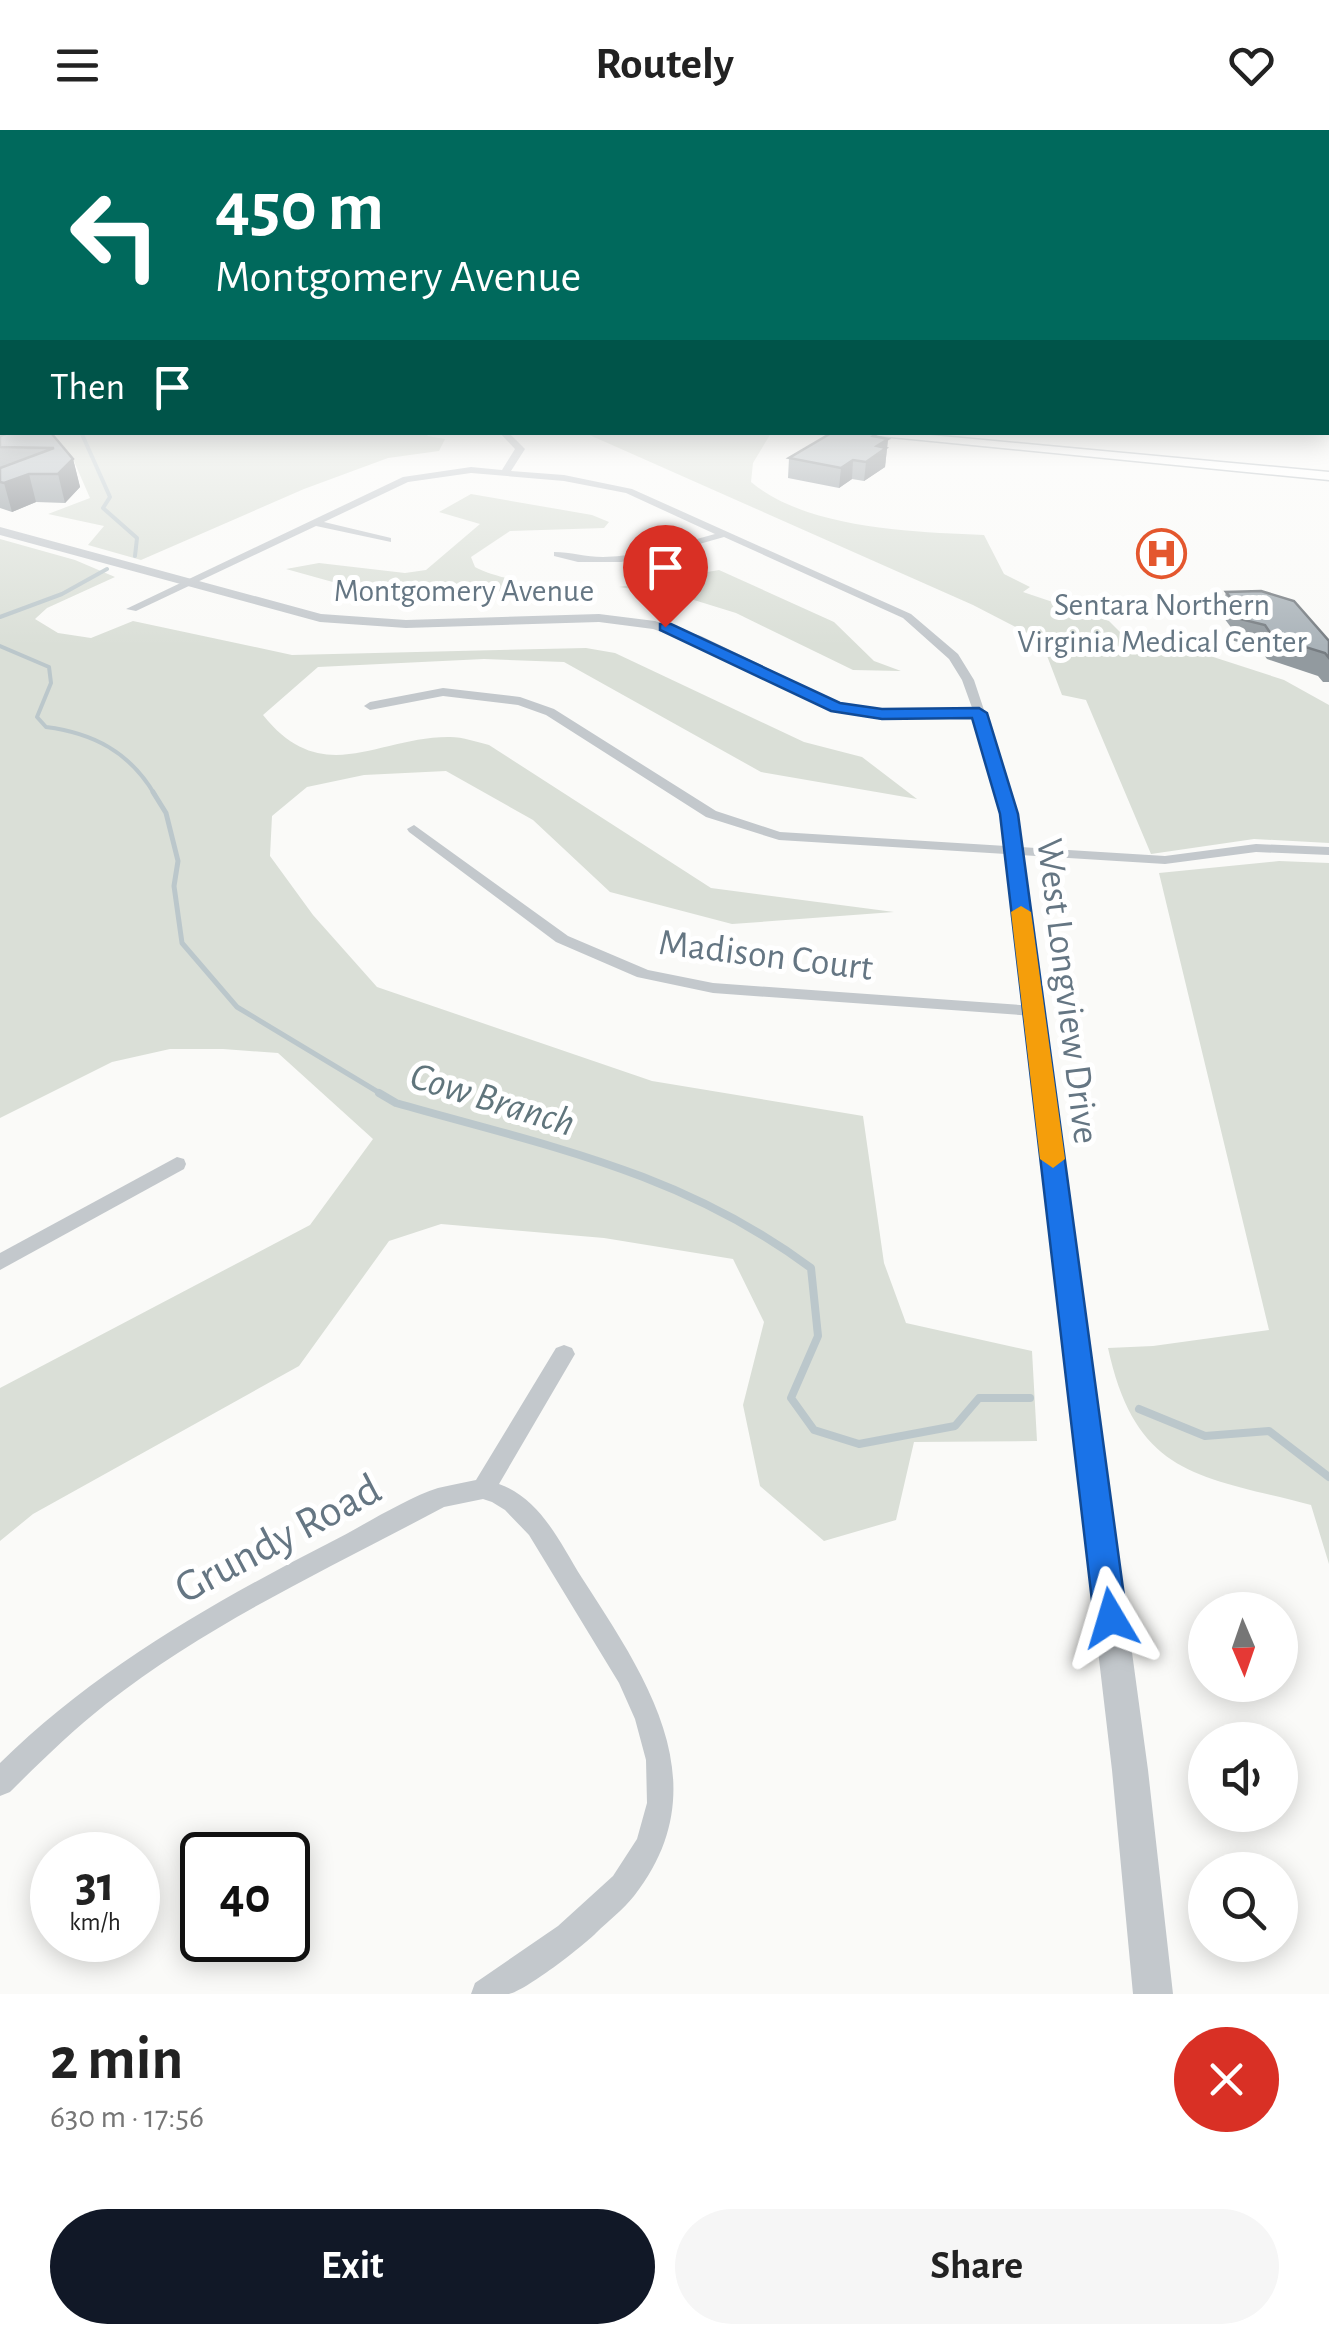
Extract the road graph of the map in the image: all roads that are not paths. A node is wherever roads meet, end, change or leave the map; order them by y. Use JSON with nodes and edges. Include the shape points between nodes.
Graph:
{"nodes":[{"id":1,"x":448,"y":472,"type":"edge"},
{"id":2,"x":481,"y":472,"type":"edge"},
{"id":3,"x":506,"y":473,"type":"joint"},
{"id":4,"x":314,"y":522,"type":"junction"},
{"id":5,"x":0,"y":531,"type":"edge"},
{"id":6,"x":725,"y":534,"type":"junction"},
{"id":7,"x":387,"y":540,"type":"dead end"},
{"id":8,"x":558,"y":554,"type":"dead end"},
{"id":9,"x":186,"y":583,"type":"junction"},
{"id":10,"x":132,"y":609,"type":"dead end"},
{"id":11,"x":370,"y":706,"type":"dead end"},
{"id":12,"x":979,"y":713,"type":"junction"},
{"id":13,"x":414,"y":829,"type":"dead end"},
{"id":14,"x":1329,"y":851,"type":"edge"},
{"id":15,"x":1014,"y":852,"type":"junction"},
{"id":16,"x":1034,"y":1011,"type":"junction"},
{"id":17,"x":177,"y":1164,"type":"dead end"},
{"id":18,"x":0,"y":1262,"type":"edge"},
{"id":19,"x":564,"y":1354,"type":"dead end"},
{"id":20,"x":484,"y":1489,"type":"junction"},
{"id":21,"x":0,"y":1782,"type":"edge"},
{"id":22,"x":486,"y":1994,"type":"edge"},
{"id":23,"x":1154,"y":1994,"type":"edge"}],
"edges":[{"from":1,"to":4,"type":"street","name":"West Longview Drive","via":[[416,476]]},
{"from":2,"to":3,"type":"street","name":"West Longview Drive"},
{"from":3,"to":6,"type":"street","name":"West Longview Drive","via":[[611,486]]},
{"from":4,"to":7,"type":"street"},
{"from":4,"to":9,"type":"street","name":"West Longview Drive"},
{"from":5,"to":9,"type":"street","name":"Montgomery Avenue"},
{"from":6,"to":8,"type":"street","via":[[639,555]]},
{"from":6,"to":12,"type":"street","name":"West Longview Drive","via":[[906,616],[954,657]]},
{"from":9,"to":10,"type":"street","name":"West Longview Drive"},
{"from":9,"to":12,"type":"street","name":"Montgomery Avenue","via":[[338,620],[642,622],[696,639],[836,707],[882,714]]},
{"from":11,"to":15,"type":"street","via":[[443,692],[505,697],[550,712],[711,814],[743,826],[805,839]]},
{"from":12,"to":15,"type":"street","name":"West Longview Drive"},
{"from":13,"to":16,"type":"street","name":"Madison Court","via":[[562,940],[643,974],[713,988]]},
{"from":14,"to":15,"type":"street","via":[[1256,848],[1165,860]]},
{"from":15,"to":16,"type":"street","name":"West Longview Drive"},
{"from":16,"to":23,"type":"street","name":"West Longview Drive"},
{"from":17,"to":18,"type":"street"},
{"from":19,"to":20,"type":"street"},
{"from":20,"to":21,"type":"street","name":"Grundy Road","via":[[440,1498],[138,1662],[73,1710]]},
{"from":20,"to":22,"type":"street","via":[[520,1506],[606,1633],[652,1720],[661,1791],[640,1864],[616,1894],[581,1928]]}]}
